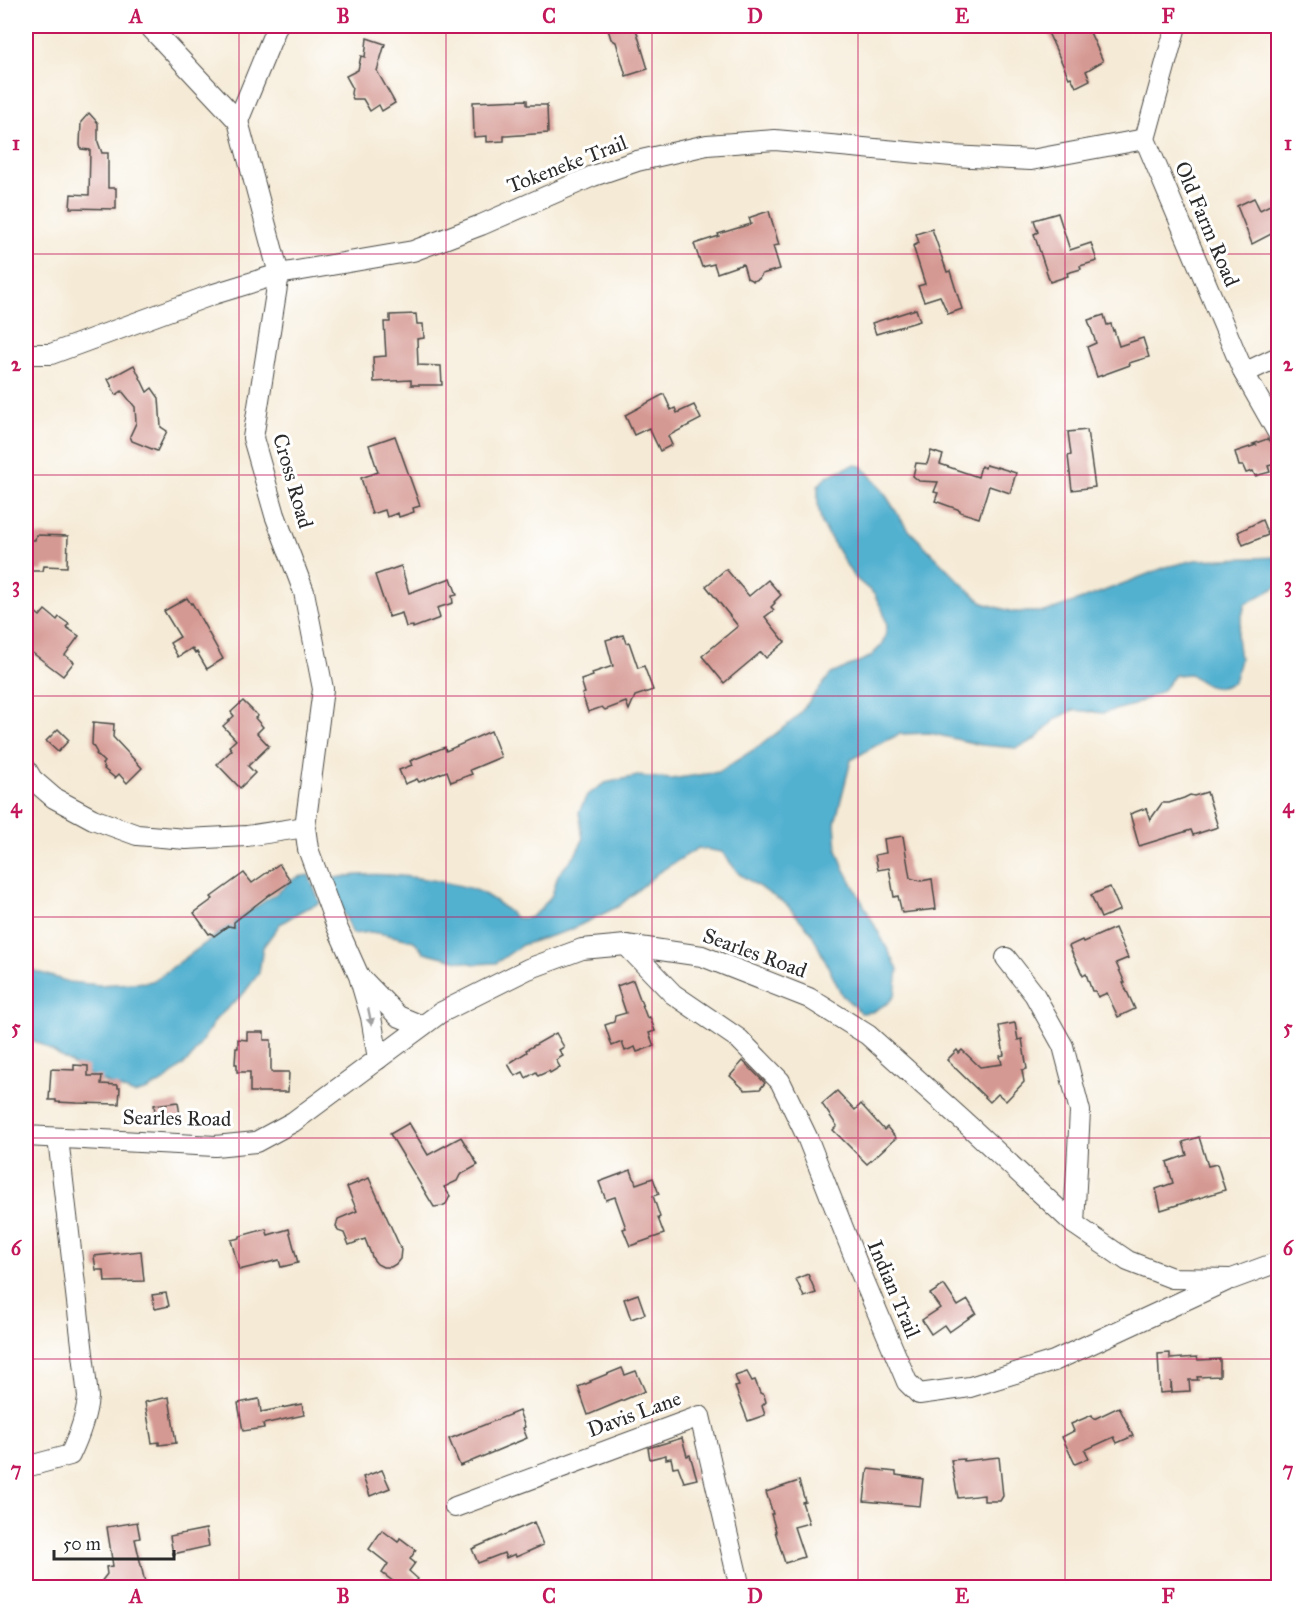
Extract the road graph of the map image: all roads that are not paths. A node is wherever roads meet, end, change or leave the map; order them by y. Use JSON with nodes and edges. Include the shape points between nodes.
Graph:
{"nodes":[{"id":1,"x":149,"y":26,"type":"edge"},
{"id":2,"x":277,"y":26,"type":"edge"},
{"id":3,"x":1176,"y":26,"type":"edge"},
{"id":4,"x":238,"y":121,"type":"junction"},
{"id":5,"x":1145,"y":139,"type":"junction"},
{"id":6,"x":279,"y":274,"type":"junction"},
{"id":7,"x":26,"y":354,"type":"edge"},
{"id":8,"x":1278,"y":357,"type":"edge"},
{"id":9,"x":1244,"y":373,"type":"junction"},
{"id":10,"x":1278,"y":433,"type":"edge"},
{"id":11,"x":26,"y":769,"type":"edge"},
{"id":12,"x":305,"y":827,"type":"junction"},
{"id":13,"x":626,"y":945,"type":"junction"},
{"id":14,"x":1006,"y":958,"type":"dead end"},
{"id":15,"x":359,"y":976,"type":"junction"},
{"id":16,"x":422,"y":1026,"type":"junction"},
{"id":17,"x":378,"y":1059,"type":"junction"},
{"id":18,"x":26,"y":1136,"type":"edge"},
{"id":19,"x":58,"y":1138,"type":"junction"},
{"id":20,"x":1074,"y":1224,"type":"junction"},
{"id":21,"x":1278,"y":1262,"type":"edge"},
{"id":22,"x":1232,"y":1279,"type":"junction"},
{"id":23,"x":26,"y":1467,"type":"edge"},
{"id":24,"x":454,"y":1507,"type":"dead end"},
{"id":25,"x":740,"y":1587,"type":"edge"}],
"edges":[{"from":1,"to":4,"type":"street","name":"Cross Road"},
{"from":2,"to":4,"type":"street"},
{"from":3,"to":5,"type":"street"},
{"from":4,"to":6,"type":"street","name":"Cross Road"},
{"from":5,"to":6,"type":"street","name":"Tokeneke Trail","via":[[1031,160],[775,140],[707,145],[593,176],[413,251]]},
{"from":5,"to":9,"type":"street","name":"Old Farm Road"},
{"from":6,"to":7,"type":"street","name":"Tokeneke Trail","via":[[51,354]]},
{"from":6,"to":12,"type":"street","name":"Cross Road","via":[[253,438],[275,515],[304,592],[323,689]]},
{"from":8,"to":9,"type":"street"},
{"from":9,"to":10,"type":"street","name":"Old Farm Road"},
{"from":11,"to":12,"type":"street","via":[[54,798],[93,819],[137,835],[186,839],[247,836]]},
{"from":12,"to":15,"type":"street","name":"Cross Road","via":[[308,849]]},
{"from":13,"to":16,"type":"street","name":"Searles Road","via":[[582,949],[528,969]]},
{"from":13,"to":20,"type":"street","name":"Searles Road","via":[[702,956],[809,999],[868,1035]]},
{"from":13,"to":22,"type":"street","name":"Indian Trail","via":[[673,994],[739,1038],[780,1082],[807,1137],[907,1382],[919,1394],[970,1387],[1054,1361]]},
{"from":14,"to":20,"type":"street","via":[[1034,994],[1063,1046],[1080,1111]]},
{"from":15,"to":16,"type":"street","name":"Cross Road","via":[[398,1016]]},
{"from":15,"to":17,"type":"street","name":"Cross Road","one_way":true},
{"from":16,"to":17,"type":"street","name":"Searles Road"},
{"from":17,"to":19,"type":"street","name":"Searles Road","via":[[293,1122],[256,1142],[215,1146]]},
{"from":18,"to":19,"type":"street","name":"Searles Road"},
{"from":19,"to":23,"type":"street","via":[[88,1397],[80,1434],[70,1455]]},
{"from":20,"to":22,"type":"street","name":"Searles Road","via":[[1128,1261],[1172,1278]]},
{"from":21,"to":22,"type":"street","name":"Searles Road"},
{"from":24,"to":25,"type":"street","name":"Davis Lane","via":[[700,1416]]}]}
